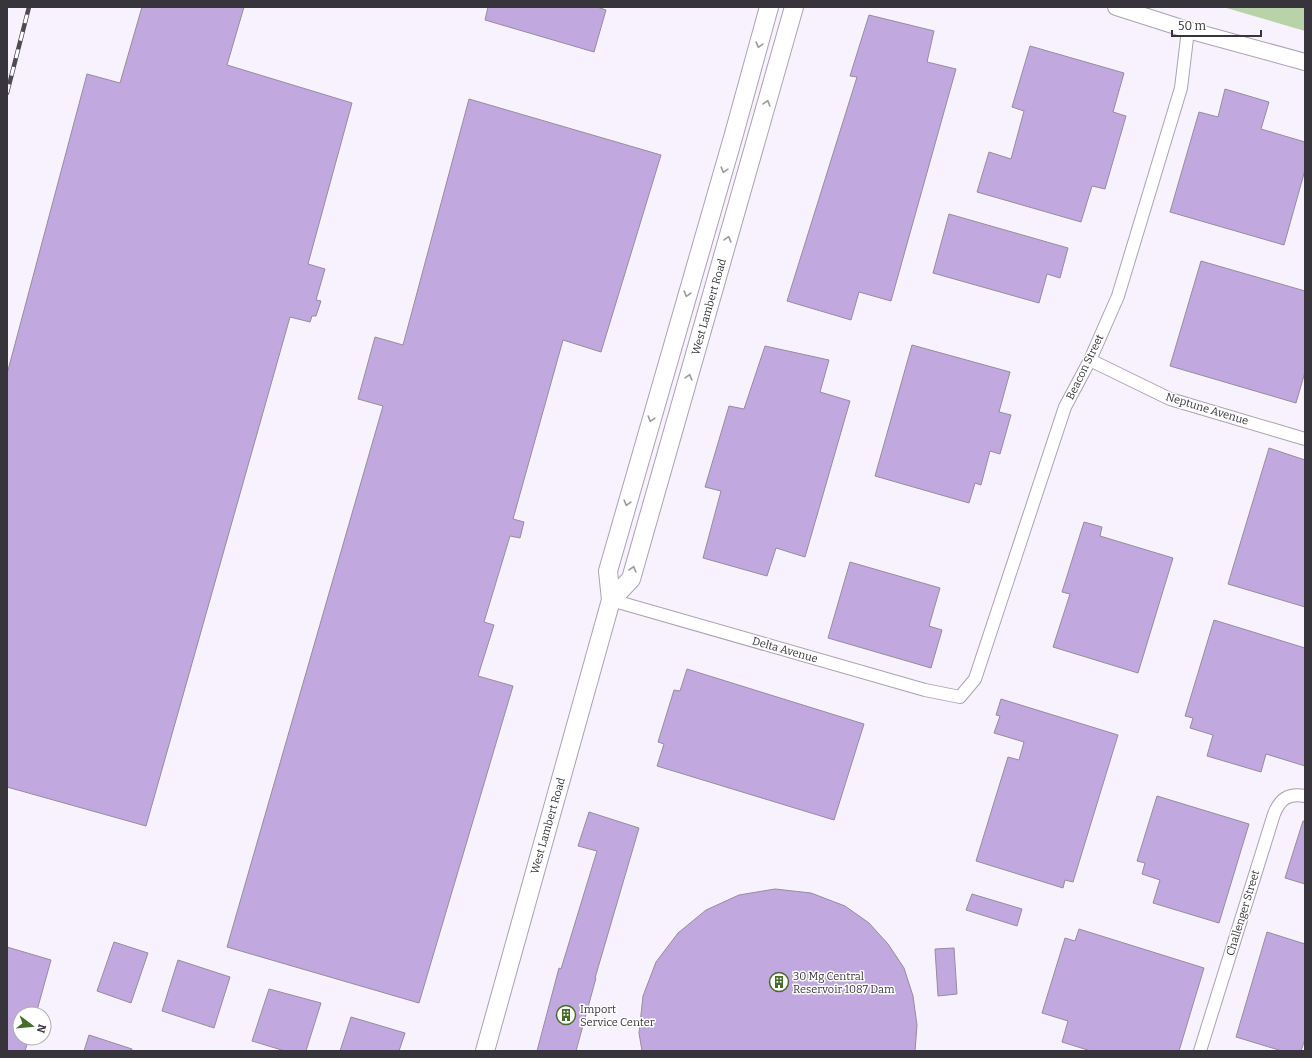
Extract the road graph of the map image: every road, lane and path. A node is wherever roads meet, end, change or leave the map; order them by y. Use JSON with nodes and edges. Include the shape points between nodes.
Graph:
{"nodes":[{"id":1,"x":769,"y":7,"type":"edge"},
{"id":2,"x":794,"y":7,"type":"edge"},
{"id":3,"x":1116,"y":7,"type":"edge"},
{"id":4,"x":1188,"y":30,"type":"junction"},
{"id":5,"x":1305,"y":62,"type":"edge"},
{"id":6,"x":1090,"y":360,"type":"junction"},
{"id":7,"x":1305,"y":439,"type":"edge"},
{"id":8,"x":611,"y":600,"type":"junction"},
{"id":9,"x":960,"y":697,"type":"joint"},
{"id":10,"x":1305,"y":796,"type":"edge"},
{"id":11,"x":485,"y":1051,"type":"edge"},
{"id":12,"x":1200,"y":1051,"type":"edge"}],
"edges":[{"from":1,"to":8,"type":"main road","name":"West Lambert Road","one_way":true,"via":[[608,570]]},
{"from":8,"to":2,"type":"main road","name":"West Lambert Road","one_way":true,"via":[[631,578]]},
{"from":3,"to":4,"type":"street"},
{"from":4,"to":5,"type":"street"},
{"from":4,"to":6,"type":"street","name":"Beacon Street","via":[[1181,88],[1118,296]]},
{"from":6,"to":7,"type":"street","name":"Neptune Avenue","via":[[1170,399]]},
{"from":6,"to":9,"type":"street","name":"Beacon Street","via":[[1065,407],[975,679]]},
{"from":8,"to":9,"type":"street","name":"Delta Avenue","via":[[925,690]]},
{"from":8,"to":11,"type":"main road","name":"West Lambert Road"},
{"from":10,"to":12,"type":"street","name":"Challenger Street","via":[[1297,794],[1286,797],[1274,814]]}]}
